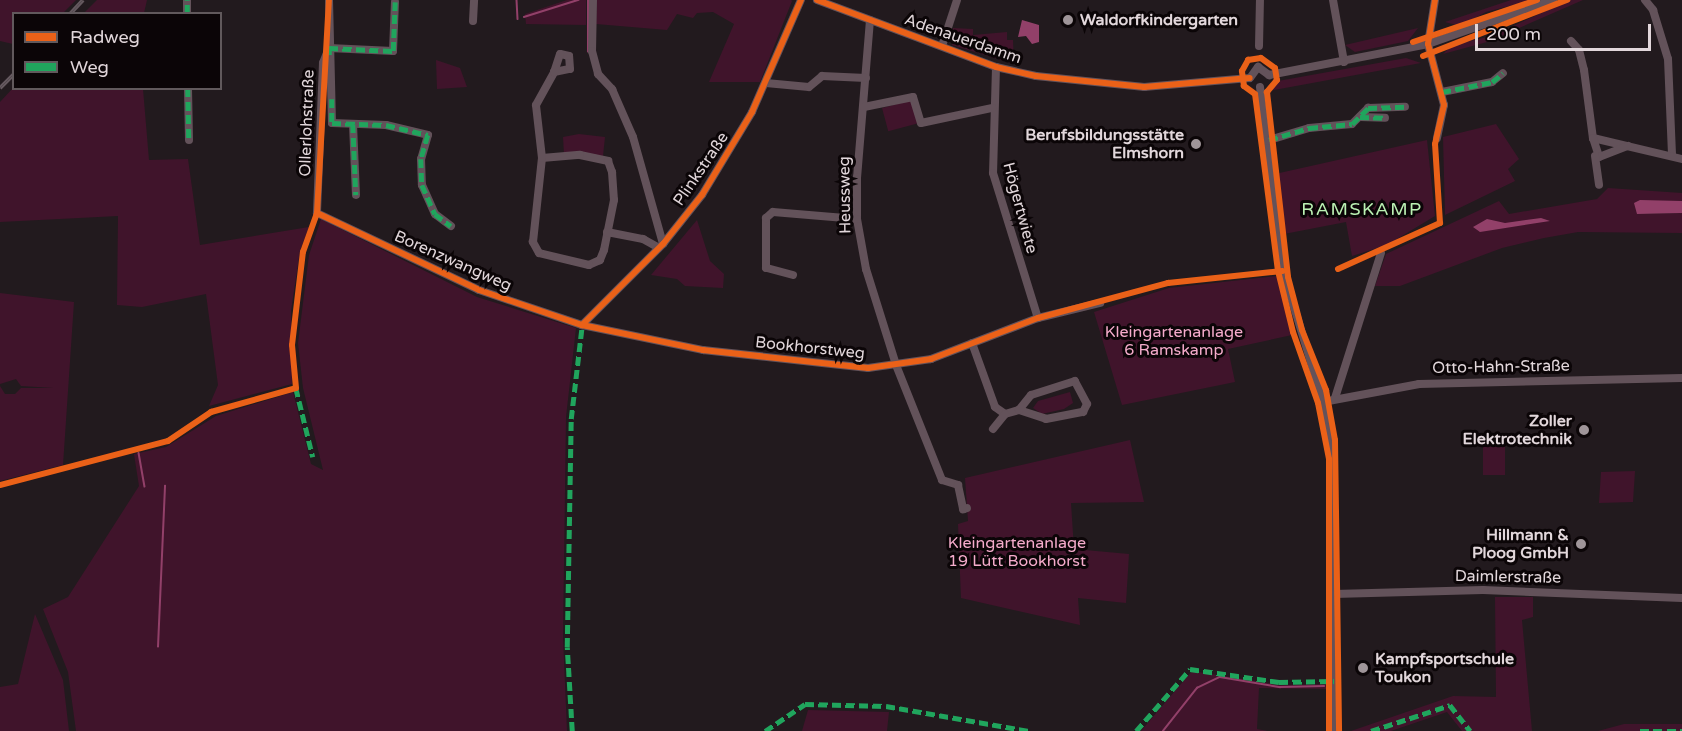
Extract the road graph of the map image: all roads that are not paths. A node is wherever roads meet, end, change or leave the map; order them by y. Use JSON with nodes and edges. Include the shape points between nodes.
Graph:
{"nodes":[{"id":1,"x":329,"y":0,"type":"edge"},
{"id":2,"x":474,"y":0,"type":"edge"},
{"id":3,"x":593,"y":0,"type":"edge"},
{"id":4,"x":801,"y":0,"type":"edge"},
{"id":5,"x":817,"y":0,"type":"edge"},
{"id":6,"x":957,"y":0,"type":"edge"},
{"id":7,"x":1260,"y":0,"type":"edge"},
{"id":8,"x":1333,"y":0,"type":"edge"},
{"id":9,"x":1435,"y":0,"type":"edge"},
{"id":10,"x":1553,"y":0,"type":"edge"},
{"id":11,"x":1645,"y":0,"type":"edge"},
{"id":12,"x":395,"y":2,"type":"dead end"},
{"id":13,"x":870,"y":20,"type":"junction"},
{"id":14,"x":473,"y":21,"type":"dead end"},
{"id":15,"x":1571,"y":41,"type":"dead end"},
{"id":16,"x":1428,"y":44,"type":"junction"},
{"id":17,"x":942,"y":46,"type":"junction"},
{"id":18,"x":1259,"y":46,"type":"dead end"},
{"id":19,"x":329,"y":48,"type":"junction"},
{"id":20,"x":1344,"y":62,"type":"junction"},
{"id":21,"x":996,"y":67,"type":"junction"},
{"id":22,"x":554,"y":72,"type":"dead end"},
{"id":23,"x":1503,"y":73,"type":"dead end"},
{"id":24,"x":1269,"y":75,"type":"junction"},
{"id":25,"x":866,"y":78,"type":"junction"},
{"id":26,"x":1250,"y":78,"type":"junction"},
{"id":27,"x":766,"y":83,"type":"junction"},
{"id":28,"x":1260,"y":87,"type":"junction"},
{"id":29,"x":188,"y":90,"type":"edge"},
{"id":30,"x":1442,"y":92,"type":"junction"},
{"id":31,"x":864,"y":107,"type":"junction"},
{"id":32,"x":1406,"y":107,"type":"dead end"},
{"id":33,"x":992,"y":108,"type":"junction"},
{"id":34,"x":1360,"y":117,"type":"junction"},
{"id":35,"x":1385,"y":118,"type":"dead end"},
{"id":36,"x":353,"y":124,"type":"junction"},
{"id":37,"x":1437,"y":138,"type":"dead end"},
{"id":38,"x":1593,"y":138,"type":"junction"},
{"id":39,"x":189,"y":140,"type":"dead end"},
{"id":40,"x":1266,"y":141,"type":"junction"},
{"id":41,"x":1629,"y":145,"type":"junction"},
{"id":42,"x":1672,"y":155,"type":"junction"},
{"id":43,"x":1595,"y":156,"type":"junction"},
{"id":44,"x":542,"y":158,"type":"junction"},
{"id":45,"x":1682,"y":159,"type":"edge"},
{"id":46,"x":1599,"y":185,"type":"dead end"},
{"id":47,"x":356,"y":195,"type":"dead end"},
{"id":48,"x":317,"y":213,"type":"joint"},
{"id":49,"x":857,"y":219,"type":"junction"},
{"id":50,"x":451,"y":226,"type":"dead end"},
{"id":51,"x":607,"y":232,"type":"junction"},
{"id":52,"x":661,"y":246,"type":"junction"},
{"id":53,"x":1381,"y":253,"type":"dead end"},
{"id":54,"x":793,"y":275,"type":"dead end"},
{"id":55,"x":1100,"y":303,"type":"dead end"},
{"id":56,"x":1038,"y":318,"type":"junction"},
{"id":57,"x":582,"y":324,"type":"junction"},
{"id":58,"x":972,"y":342,"type":"junction"},
{"id":59,"x":896,"y":365,"type":"junction"},
{"id":60,"x":1682,"y":378,"type":"edge"},
{"id":61,"x":1335,"y":398,"type":"junction"},
{"id":62,"x":1323,"y":402,"type":"junction"},
{"id":63,"x":1018,"y":410,"type":"junction"},
{"id":64,"x":1005,"y":414,"type":"junction"},
{"id":65,"x":993,"y":429,"type":"dead end"},
{"id":66,"x":967,"y":508,"type":"dead end"},
{"id":67,"x":1334,"y":594,"type":"junction"},
{"id":68,"x":1682,"y":598,"type":"edge"},
{"id":69,"x":1335,"y":731,"type":"edge"}],
"edges":[{"from":1,"to":19,"type":"street","name":"Ollerlohstraße"},
{"from":2,"to":14,"type":"street"},
{"from":3,"to":52,"type":"street","via":[[592,51],[598,74],[612,89],[633,137]]},
{"from":4,"to":27,"type":"street","name":"Plinkstraße"},
{"from":5,"to":13,"type":"street","name":"Adenauerdamm"},
{"from":6,"to":17,"type":"street"},
{"from":7,"to":18,"type":"street"},
{"from":8,"to":20,"type":"street"},
{"from":9,"to":16,"type":"street"},
{"from":10,"to":16,"type":"street","name":"Adenauerdamm"},
{"from":11,"to":42,"type":"street","via":[[1653,10],[1668,59]]},
{"from":12,"to":19,"type":"street","via":[[393,51]]},
{"from":13,"to":17,"type":"street","name":"Adenauerdamm"},
{"from":13,"to":25,"type":"street","name":"Heussweg"},
{"from":15,"to":38,"type":"street","via":[[1579,50],[1584,70]]},
{"from":16,"to":20,"type":"street","name":"Adenauerdamm"},
{"from":16,"to":30,"type":"street"},
{"from":17,"to":21,"type":"street","name":"Adenauerdamm"},
{"from":19,"to":36,"type":"street","name":"Ollerlohstraße","via":[[332,123]]},
{"from":19,"to":48,"type":"street","name":"Ollerlohstraße","via":[[323,63]]},
{"from":20,"to":24,"type":"street","name":"Adenauerdamm"},
{"from":21,"to":26,"type":"street","name":"Adenauerdamm","via":[[1111,86]]},
{"from":21,"to":33,"type":"street","name":"Högertwiete"},
{"from":22,"to":44,"type":"street","via":[[536,105]]},
{"from":23,"to":30,"type":"street","via":[[1492,82]]},
{"from":24,"to":26,"type":"street","name":"Adenauerdamm","via":[[1258,67]]},
{"from":24,"to":28,"type":"street"},
{"from":25,"to":27,"type":"street","via":[[822,76],[809,87]]},
{"from":25,"to":31,"type":"street","name":"Heussweg"},
{"from":26,"to":28,"type":"street"},
{"from":27,"to":52,"type":"street","name":"Plinkstraße","via":[[738,141]]},
{"from":28,"to":40,"type":"street"},
{"from":29,"to":39,"type":"street"},
{"from":30,"to":37,"type":"street","via":[[1444,118]]},
{"from":31,"to":33,"type":"street","via":[[913,97],[921,123]]},
{"from":31,"to":49,"type":"street","name":"Heussweg"},
{"from":32,"to":34,"type":"street","via":[[1368,108]]},
{"from":33,"to":56,"type":"street","name":"Högertwiete","via":[[995,184]]},
{"from":34,"to":35,"type":"street"},
{"from":34,"to":40,"type":"street","via":[[1352,124],[1309,128]]},
{"from":36,"to":47,"type":"street"},
{"from":36,"to":50,"type":"street","via":[[428,135],[421,159],[422,185],[435,214]]},
{"from":38,"to":41,"type":"street"},
{"from":38,"to":43,"type":"street"},
{"from":40,"to":62,"type":"street","via":[[1284,277]]},
{"from":41,"to":42,"type":"street"},
{"from":41,"to":43,"type":"street"},
{"from":42,"to":45,"type":"street"},
{"from":43,"to":46,"type":"street"},
{"from":44,"to":51,"type":"street","via":[[580,155],[608,161],[614,200]]},
{"from":44,"to":51,"type":"street","via":[[542,187],[533,234],[539,253],[596,264]]},
{"from":48,"to":57,"type":"street","name":"Borenzwangweg","via":[[479,290]]},
{"from":49,"to":54,"type":"street","via":[[773,212],[766,218],[766,268]]},
{"from":49,"to":59,"type":"street","name":"Heussweg","via":[[876,310]]},
{"from":51,"to":52,"type":"street"},
{"from":52,"to":57,"type":"street","name":"Plinkstraße"},
{"from":53,"to":61,"type":"street"},
{"from":55,"to":56,"type":"street","name":"Bookhorstweg"},
{"from":56,"to":58,"type":"street","name":"Bookhorstweg"},
{"from":57,"to":59,"type":"street","name":"Bookhorstweg","via":[[703,350],[868,368]]},
{"from":58,"to":59,"type":"street","name":"Bookhorstweg","via":[[931,359]]},
{"from":58,"to":64,"type":"street","via":[[995,407]]},
{"from":59,"to":66,"type":"street","name":"Heussweg","via":[[942,480],[958,485],[963,509]]},
{"from":60,"to":61,"type":"street","name":"Otto-Hahn-Straße","via":[[1419,384]]},
{"from":61,"to":62,"type":"street","name":"Otto-Hahn-Straße"},
{"from":62,"to":67,"type":"street","via":[[1333,458]]},
{"from":63,"to":63,"type":"street","via":[[1046,419],[1083,412],[1087,404],[1075,381],[1031,395]]},
{"from":63,"to":64,"type":"street"},
{"from":64,"to":65,"type":"street"},
{"from":67,"to":68,"type":"street","name":"Daimlerstraße","via":[[1484,590]]},
{"from":67,"to":69,"type":"street"}]}
